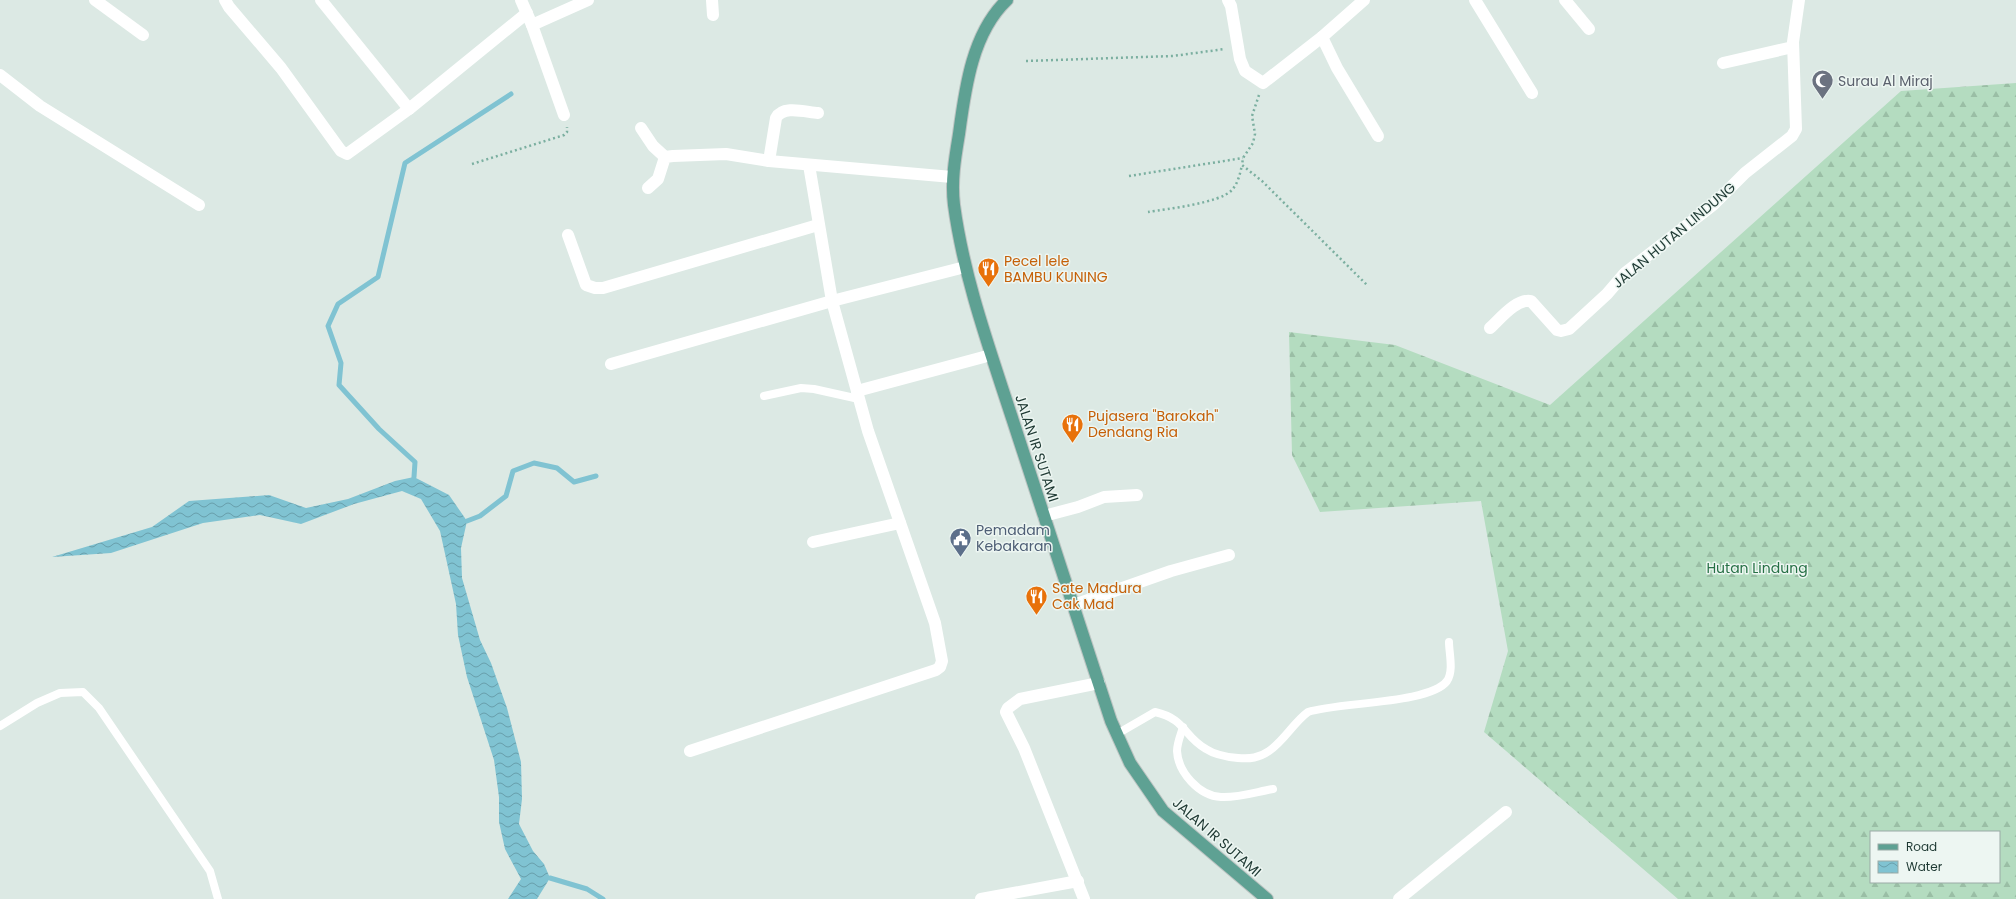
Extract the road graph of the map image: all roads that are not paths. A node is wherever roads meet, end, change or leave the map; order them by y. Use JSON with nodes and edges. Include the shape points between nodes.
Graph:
{"nodes":[{"id":1,"x":95,"y":0,"type":"edge"},
{"id":2,"x":225,"y":0,"type":"edge"},
{"id":3,"x":321,"y":0,"type":"edge"},
{"id":4,"x":521,"y":0,"type":"edge"},
{"id":5,"x":588,"y":0,"type":"edge"},
{"id":6,"x":712,"y":0,"type":"edge"},
{"id":7,"x":1006,"y":0,"type":"edge"},
{"id":8,"x":1228,"y":0,"type":"edge"},
{"id":9,"x":1364,"y":0,"type":"edge"},
{"id":10,"x":1475,"y":0,"type":"edge"},
{"id":11,"x":1565,"y":0,"type":"edge"},
{"id":12,"x":1799,"y":0,"type":"edge"},
{"id":13,"x":527,"y":13,"type":"junction"},
{"id":14,"x":713,"y":15,"type":"dead end"},
{"id":15,"x":532,"y":25,"type":"junction"},
{"id":16,"x":1589,"y":29,"type":"dead end"},
{"id":17,"x":143,"y":35,"type":"dead end"},
{"id":18,"x":1322,"y":37,"type":"junction"},
{"id":19,"x":1793,"y":47,"type":"junction"},
{"id":20,"x":1723,"y":63,"type":"dead end"},
{"id":21,"x":0,"y":75,"type":"edge"},
{"id":22,"x":1532,"y":93,"type":"dead end"},
{"id":23,"x":409,"y":109,"type":"junction"},
{"id":24,"x":818,"y":113,"type":"dead end"},
{"id":25,"x":564,"y":115,"type":"road end"},
{"id":26,"x":641,"y":128,"type":"dead end"},
{"id":27,"x":1378,"y":136,"type":"dead end"},
{"id":28,"x":665,"y":156,"type":"junction"},
{"id":29,"x":769,"y":161,"type":"junction"},
{"id":30,"x":809,"y":164,"type":"junction"},
{"id":31,"x":952,"y":177,"type":"junction"},
{"id":32,"x":648,"y":188,"type":"dead end"},
{"id":33,"x":199,"y":205,"type":"dead end"},
{"id":34,"x":818,"y":225,"type":"junction"},
{"id":35,"x":568,"y":235,"type":"dead end"},
{"id":36,"x":965,"y":267,"type":"junction"},
{"id":37,"x":832,"y":301,"type":"junction"},
{"id":38,"x":1490,"y":328,"type":"dead end"},
{"id":39,"x":991,"y":356,"type":"junction"},
{"id":40,"x":611,"y":364,"type":"dead end"},
{"id":41,"x":858,"y":395,"type":"junction"},
{"id":42,"x":764,"y":396,"type":"dead end"},
{"id":43,"x":1137,"y":495,"type":"dead end"},
{"id":44,"x":1044,"y":516,"type":"junction"},
{"id":45,"x":900,"y":523,"type":"junction"},
{"id":46,"x":813,"y":542,"type":"dead end"},
{"id":47,"x":1229,"y":555,"type":"dead end"},
{"id":48,"x":1074,"y":605,"type":"junction"},
{"id":49,"x":1449,"y":642,"type":"dead end"},
{"id":50,"x":1099,"y":683,"type":"junction"},
{"id":51,"x":0,"y":726,"type":"edge"},
{"id":52,"x":1183,"y":727,"type":"junction"},
{"id":53,"x":1117,"y":734,"type":"junction"},
{"id":54,"x":690,"y":751,"type":"dead end"},
{"id":55,"x":1273,"y":789,"type":"dead end"},
{"id":56,"x":1506,"y":812,"type":"dead end"},
{"id":57,"x":1078,"y":881,"type":"junction"},
{"id":58,"x":218,"y":899,"type":"edge"},
{"id":59,"x":981,"y":899,"type":"edge"},
{"id":60,"x":1084,"y":899,"type":"edge"},
{"id":61,"x":1267,"y":899,"type":"edge"},
{"id":62,"x":1399,"y":899,"type":"edge"}],
"edges":[{"from":1,"to":17,"type":"street"},
{"from":2,"to":23,"type":"street","via":[[281,68],[344,153],[347,154]]},
{"from":3,"to":23,"type":"street"},
{"from":4,"to":13,"type":"street"},
{"from":5,"to":15,"type":"street"},
{"from":6,"to":14,"type":"street"},
{"from":7,"to":31,"type":"main road","name":"JALAN IR SUTAMI","via":[[991,18],[975,58],[964,95]]},
{"from":8,"to":18,"type":"street","via":[[1245,71],[1263,84]]},
{"from":9,"to":18,"type":"street"},
{"from":10,"to":22,"type":"street"},
{"from":11,"to":16,"type":"street"},
{"from":12,"to":19,"type":"street","name":"JALAN HUTAN LINDUNG"},
{"from":13,"to":15,"type":"street"},
{"from":13,"to":23,"type":"street"},
{"from":15,"to":25,"type":"street"},
{"from":18,"to":27,"type":"street","via":[[1337,68]]},
{"from":19,"to":20,"type":"street"},
{"from":19,"to":38,"type":"street","name":"JALAN HUTAN LINDUNG","via":[[1796,129],[1792,136],[1745,173],[1713,205],[1625,273],[1607,294],[1569,329],[1557,330],[1531,301],[1519,303]]},
{"from":21,"to":33,"type":"street","via":[[40,106]]},
{"from":24,"to":29,"type":"street","via":[[782,110],[776,118]]},
{"from":26,"to":28,"type":"street","via":[[653,146]]},
{"from":28,"to":29,"type":"street","via":[[726,154]]},
{"from":28,"to":32,"type":"street","via":[[658,179]]},
{"from":29,"to":30,"type":"street"},
{"from":30,"to":31,"type":"street"},
{"from":30,"to":34,"type":"street"},
{"from":31,"to":36,"type":"main road","name":"JALAN IR SUTAMI","via":[[954,205]]},
{"from":34,"to":35,"type":"street","via":[[603,288],[586,285]]},
{"from":34,"to":37,"type":"street"},
{"from":36,"to":37,"type":"street"},
{"from":36,"to":39,"type":"main road","name":"JALAN IR SUTAMI"},
{"from":37,"to":40,"type":"street"},
{"from":37,"to":41,"type":"street"},
{"from":39,"to":41,"type":"street"},
{"from":39,"to":44,"type":"main road","name":"JALAN IR SUTAMI"},
{"from":41,"to":42,"type":"lane","via":[[801,388]]},
{"from":41,"to":45,"type":"street"},
{"from":43,"to":44,"type":"street","via":[[1104,497]]},
{"from":44,"to":48,"type":"main road","name":"JALAN IR SUTAMI"},
{"from":45,"to":46,"type":"street"},
{"from":45,"to":54,"type":"street","via":[[935,623],[942,661],[940,667]]},
{"from":47,"to":48,"type":"street","via":[[1171,571]]},
{"from":48,"to":50,"type":"main road","name":"JALAN IR SUTAMI"},
{"from":49,"to":52,"type":"lane","via":[[1450,675],[1442,686],[1421,695],[1308,712],[1278,744],[1260,756],[1249,759],[1213,753],[1205,749]]},
{"from":50,"to":53,"type":"main road","name":"JALAN IR SUTAMI"},
{"from":50,"to":57,"type":"street","via":[[1020,699],[1006,712],[1024,748]]},
{"from":51,"to":58,"type":"lane","via":[[60,692],[83,692],[99,708],[210,871]]},
{"from":52,"to":53,"type":"lane","via":[[1169,715],[1155,712]]},
{"from":52,"to":55,"type":"lane","via":[[1177,753],[1186,774],[1201,790],[1220,797]]},
{"from":53,"to":61,"type":"main road","name":"JALAN IR SUTAMI","via":[[1130,763],[1163,811]]},
{"from":56,"to":62,"type":"street"},
{"from":57,"to":59,"type":"street"},
{"from":57,"to":60,"type":"street"}]}
